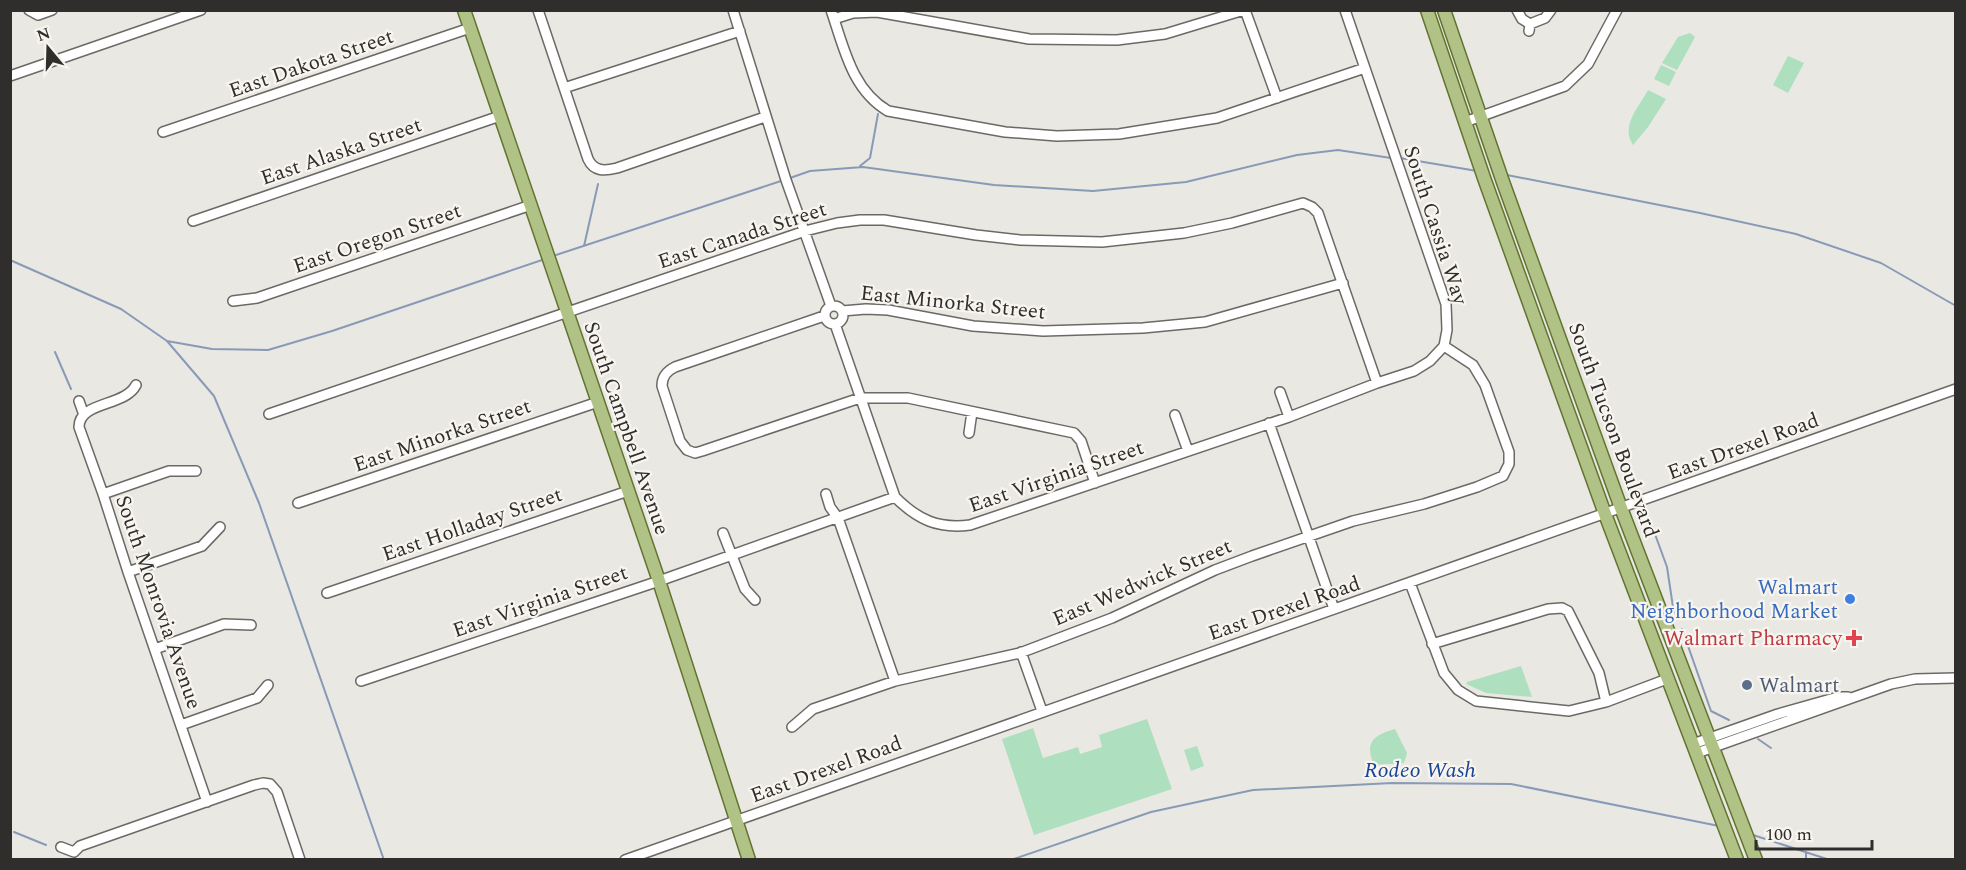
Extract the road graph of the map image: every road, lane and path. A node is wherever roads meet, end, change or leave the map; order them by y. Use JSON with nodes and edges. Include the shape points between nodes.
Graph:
{"nodes":[{"id":1,"x":52,"y":10,"type":"edge"},
{"id":2,"x":201,"y":10,"type":"edge"},
{"id":3,"x":464,"y":10,"type":"edge"},
{"id":4,"x":538,"y":10,"type":"edge"},
{"id":5,"x":733,"y":10,"type":"edge"},
{"id":6,"x":1244,"y":10,"type":"edge"},
{"id":7,"x":1345,"y":10,"type":"edge"},
{"id":8,"x":1427,"y":10,"type":"edge"},
{"id":9,"x":1444,"y":10,"type":"edge"},
{"id":10,"x":1517,"y":10,"type":"edge"},
{"id":11,"x":1551,"y":10,"type":"edge"},
{"id":12,"x":1616,"y":11,"type":"edge"},
{"id":13,"x":34,"y":13,"type":"edge"},
{"id":14,"x":833,"y":15,"type":"edge"},
{"id":15,"x":470,"y":28,"type":"junction"},
{"id":16,"x":740,"y":31,"type":"junction"},
{"id":17,"x":1365,"y":68,"type":"junction"},
{"id":18,"x":10,"y":75,"type":"edge"},
{"id":19,"x":564,"y":88,"type":"junction"},
{"id":20,"x":1277,"y":98,"type":"junction"},
{"id":21,"x":500,"y":116,"type":"junction"},
{"id":22,"x":765,"y":117,"type":"junction"},
{"id":23,"x":1480,"y":117,"type":"junction"},
{"id":24,"x":1465,"y":122,"type":"junction"},
{"id":25,"x":163,"y":132,"type":"dead end"},
{"id":26,"x":531,"y":205,"type":"junction"},
{"id":27,"x":193,"y":221,"type":"dead end"},
{"id":28,"x":805,"y":231,"type":"junction"},
{"id":29,"x":1343,"y":283,"type":"junction"},
{"id":30,"x":233,"y":301,"type":"dead end"},
{"id":31,"x":831,"y":306,"type":"junction"},
{"id":32,"x":842,"y":311,"type":"junction"},
{"id":33,"x":567,"y":312,"type":"junction"},
{"id":34,"x":824,"y":316,"type":"junction"},
{"id":35,"x":835,"y":324,"type":"junction"},
{"id":36,"x":1444,"y":346,"type":"junction"},
{"id":37,"x":1377,"y":383,"type":"junction"},
{"id":38,"x":136,"y":385,"type":"dead end"},
{"id":39,"x":1956,"y":389,"type":"edge"},
{"id":40,"x":1280,"y":392,"type":"dead end"},
{"id":41,"x":860,"y":398,"type":"junction"},
{"id":42,"x":79,"y":400,"type":"dead end"},
{"id":43,"x":598,"y":402,"type":"junction"},
{"id":44,"x":972,"y":412,"type":"junction"},
{"id":45,"x":269,"y":414,"type":"dead end"},
{"id":46,"x":84,"y":415,"type":"junction"},
{"id":47,"x":1175,"y":415,"type":"dead end"},
{"id":48,"x":1289,"y":417,"type":"junction"},
{"id":49,"x":1269,"y":423,"type":"junction"},
{"id":50,"x":969,"y":433,"type":"dead end"},
{"id":51,"x":1188,"y":451,"type":"junction"},
{"id":52,"x":196,"y":471,"type":"dead end"},
{"id":53,"x":1095,"y":483,"type":"junction"},
{"id":54,"x":628,"y":490,"type":"junction"},
{"id":55,"x":104,"y":494,"type":"junction"},
{"id":56,"x":826,"y":494,"type":"dead end"},
{"id":57,"x":895,"y":498,"type":"junction"},
{"id":58,"x":298,"y":503,"type":"dead end"},
{"id":59,"x":1621,"y":508,"type":"junction"},
{"id":60,"x":1605,"y":514,"type":"junction"},
{"id":61,"x":838,"y":518,"type":"junction"},
{"id":62,"x":220,"y":527,"type":"dead end"},
{"id":63,"x":723,"y":533,"type":"dead end"},
{"id":64,"x":1308,"y":536,"type":"junction"},
{"id":65,"x":732,"y":555,"type":"junction"},
{"id":66,"x":128,"y":572,"type":"junction"},
{"id":67,"x":659,"y":581,"type":"junction"},
{"id":68,"x":1410,"y":583,"type":"junction"},
{"id":69,"x":327,"y":592,"type":"dead end"},
{"id":70,"x":755,"y":600,"type":"dead end"},
{"id":71,"x":1334,"y":609,"type":"junction"},
{"id":72,"x":251,"y":626,"type":"dead end"},
{"id":73,"x":1432,"y":644,"type":"junction"},
{"id":74,"x":155,"y":649,"type":"junction"},
{"id":75,"x":1021,"y":652,"type":"junction"},
{"id":76,"x":1956,"y":678,"type":"edge"},
{"id":77,"x":1666,"y":679,"type":"junction"},
{"id":78,"x":360,"y":681,"type":"dead end"},
{"id":79,"x":895,"y":681,"type":"junction"},
{"id":80,"x":268,"y":684,"type":"dead end"},
{"id":81,"x":1606,"y":702,"type":"junction"},
{"id":82,"x":1042,"y":711,"type":"junction"},
{"id":83,"x":181,"y":725,"type":"junction"},
{"id":84,"x":792,"y":727,"type":"dead end"},
{"id":85,"x":1711,"y":743,"type":"junction"},
{"id":86,"x":1695,"y":748,"type":"junction"},
{"id":87,"x":276,"y":774,"type":"dead end"},
{"id":88,"x":270,"y":784,"type":"junction"},
{"id":89,"x":207,"y":802,"type":"junction"},
{"id":90,"x":736,"y":820,"type":"junction"},
{"id":91,"x":61,"y":847,"type":"dead end"},
{"id":92,"x":73,"y":856,"type":"edge"},
{"id":93,"x":300,"y":860,"type":"edge"},
{"id":94,"x":625,"y":860,"type":"edge"},
{"id":95,"x":749,"y":860,"type":"edge"},
{"id":96,"x":1737,"y":860,"type":"edge"},
{"id":97,"x":1756,"y":860,"type":"edge"}],
"edges":[{"from":1,"to":13,"type":"street"},
{"from":2,"to":18,"type":"street"},
{"from":3,"to":15,"type":"main road","name":"South Campbell Avenue"},
{"from":4,"to":19,"type":"street"},
{"from":5,"to":16,"type":"street"},
{"from":6,"to":14,"type":"street","via":[[1165,34],[1117,40],[1029,39],[877,12]]},
{"from":6,"to":20,"type":"street"},
{"from":7,"to":17,"type":"street","name":"South Cassia Way"},
{"from":8,"to":24,"type":"main road","name":"South Tucson Boulevard"},
{"from":9,"to":23,"type":"main road","name":"South Tucson Boulevard"},
{"from":10,"to":11,"type":"street","via":[[1530,27]]},
{"from":12,"to":23,"type":"street","via":[[1588,64],[1565,86]]},
{"from":14,"to":20,"type":"street","via":[[858,84],[872,101],[888,111],[910,116],[1005,132],[1057,136],[1119,134],[1217,118]]},
{"from":15,"to":21,"type":"main road","name":"South Campbell Avenue"},
{"from":15,"to":25,"type":"street","name":"East Dakota Street"},
{"from":16,"to":19,"type":"street"},
{"from":16,"to":22,"type":"street"},
{"from":17,"to":20,"type":"street"},
{"from":17,"to":36,"type":"street","name":"South Cassia Way","via":[[1446,304]]},
{"from":19,"to":22,"type":"street","via":[[596,172]]},
{"from":21,"to":26,"type":"main road","name":"South Campbell Avenue"},
{"from":21,"to":27,"type":"street","name":"East Alaska Street"},
{"from":22,"to":28,"type":"street"},
{"from":23,"to":24,"type":"street"},
{"from":23,"to":59,"type":"main road","name":"South Tucson Boulevard"},
{"from":24,"to":60,"type":"main road","name":"South Tucson Boulevard"},
{"from":26,"to":30,"type":"street","name":"East Oregon Street","via":[[257,298]]},
{"from":26,"to":33,"type":"main road","name":"South Campbell Avenue"},
{"from":28,"to":29,"type":"street","name":"East Canada Street","via":[[837,223],[884,220],[1009,239],[1102,242],[1184,233],[1303,203],[1313,204]]},
{"from":28,"to":31,"type":"street"},
{"from":28,"to":33,"type":"street","name":"East Canada Street"},
{"from":29,"to":32,"type":"street","name":"East Minorka Street","via":[[1205,322],[1143,328],[1043,331],[973,326],[888,310]]},
{"from":29,"to":37,"type":"street"},
{"from":31,"to":32,"type":"street"},
{"from":31,"to":34,"type":"street"},
{"from":32,"to":35,"type":"street","via":[[841,320]]},
{"from":33,"to":43,"type":"main road","name":"South Campbell Avenue"},
{"from":33,"to":45,"type":"street","name":"East Canada Street"},
{"from":34,"to":35,"type":"street"},
{"from":34,"to":41,"type":"street","via":[[666,373],[662,386],[680,441],[695,453]]},
{"from":35,"to":41,"type":"street"},
{"from":36,"to":37,"type":"street","name":"East Virginia Street","via":[[1414,371]]},
{"from":36,"to":64,"type":"street","name":"East Wedwick Street","via":[[1473,365],[1485,385],[1509,452],[1510,470],[1477,487]]},
{"from":37,"to":48,"type":"street","name":"East Virginia Street"},
{"from":38,"to":46,"type":"street","via":[[127,396]]},
{"from":39,"to":59,"type":"street","name":"East Drexel Road"},
{"from":40,"to":48,"type":"street"},
{"from":41,"to":44,"type":"street","via":[[908,398]]},
{"from":41,"to":57,"type":"street"},
{"from":42,"to":46,"type":"street","name":"South Monrovia Avenue"},
{"from":43,"to":54,"type":"main road","name":"South Campbell Avenue"},
{"from":43,"to":58,"type":"street","name":"East Minorka Street"},
{"from":44,"to":50,"type":"street"},
{"from":44,"to":53,"type":"street","via":[[1075,431]]},
{"from":46,"to":55,"type":"street","name":"South Monrovia Avenue","via":[[79,428]]},
{"from":47,"to":51,"type":"street"},
{"from":48,"to":49,"type":"street","name":"East Virginia Street"},
{"from":49,"to":51,"type":"street","name":"East Virginia Street"},
{"from":49,"to":64,"type":"street"},
{"from":51,"to":53,"type":"street","name":"East Virginia Street"},
{"from":52,"to":55,"type":"street","via":[[170,471]]},
{"from":53,"to":57,"type":"street","name":"East Virginia Street","via":[[955,527],[937,525],[917,516]]},
{"from":54,"to":67,"type":"main road","name":"South Campbell Avenue"},
{"from":54,"to":69,"type":"street","name":"East Holladay Street"},
{"from":55,"to":66,"type":"street","name":"South Monrovia Avenue"},
{"from":56,"to":61,"type":"street"},
{"from":57,"to":61,"type":"street","name":"East Virginia Street"},
{"from":59,"to":60,"type":"street","name":"East Drexel Road"},
{"from":59,"to":85,"type":"main road","name":"South Tucson Boulevard"},
{"from":60,"to":68,"type":"street","name":"East Drexel Road"},
{"from":60,"to":77,"type":"main road","name":"South Tucson Boulevard"},
{"from":61,"to":65,"type":"street","name":"East Virginia Street"},
{"from":61,"to":79,"type":"street"},
{"from":62,"to":66,"type":"street","via":[[202,546]]},
{"from":63,"to":65,"type":"street"},
{"from":64,"to":71,"type":"street"},
{"from":64,"to":75,"type":"street","name":"East Wedwick Street","via":[[1215,570],[1132,609]]},
{"from":65,"to":67,"type":"street","name":"East Virginia Street"},
{"from":65,"to":70,"type":"street","via":[[745,589]]},
{"from":66,"to":74,"type":"street","name":"South Monrovia Avenue"},
{"from":67,"to":78,"type":"street","name":"East Virginia Street"},
{"from":67,"to":90,"type":"main road","name":"South Campbell Avenue"},
{"from":68,"to":71,"type":"street","name":"East Drexel Road"},
{"from":68,"to":73,"type":"street"},
{"from":71,"to":82,"type":"street","name":"East Drexel Road"},
{"from":72,"to":74,"type":"street","via":[[224,624]]},
{"from":73,"to":81,"type":"street","via":[[1443,672],[1458,690],[1476,701],[1569,711]]},
{"from":73,"to":81,"type":"street","via":[[1564,605],[1599,673]]},
{"from":74,"to":83,"type":"street","name":"South Monrovia Avenue"},
{"from":75,"to":79,"type":"street","name":"East Wedwick Street"},
{"from":75,"to":82,"type":"street"},
{"from":76,"to":85,"type":"street","via":[[1915,679]]},
{"from":77,"to":81,"type":"street"},
{"from":77,"to":86,"type":"main road","name":"South Tucson Boulevard"},
{"from":79,"to":84,"type":"street","name":"East Wedwick Street","via":[[813,709]]},
{"from":80,"to":83,"type":"street","via":[[257,698]]},
{"from":82,"to":90,"type":"street","name":"East Drexel Road"},
{"from":83,"to":89,"type":"street","name":"South Monrovia Avenue"},
{"from":85,"to":86,"type":"street"},
{"from":85,"to":97,"type":"main road","name":"South Tucson Boulevard"},
{"from":86,"to":96,"type":"main road","name":"South Tucson Boulevard"},
{"from":87,"to":88,"type":"street"},
{"from":88,"to":89,"type":"street","via":[[259,783]]},
{"from":88,"to":93,"type":"street","via":[[277,792]]},
{"from":89,"to":92,"type":"street","via":[[80,846]]},
{"from":90,"to":94,"type":"street","name":"East Drexel Road"},
{"from":90,"to":95,"type":"main road","name":"South Campbell Avenue"},
{"from":91,"to":92,"type":"street"}]}
